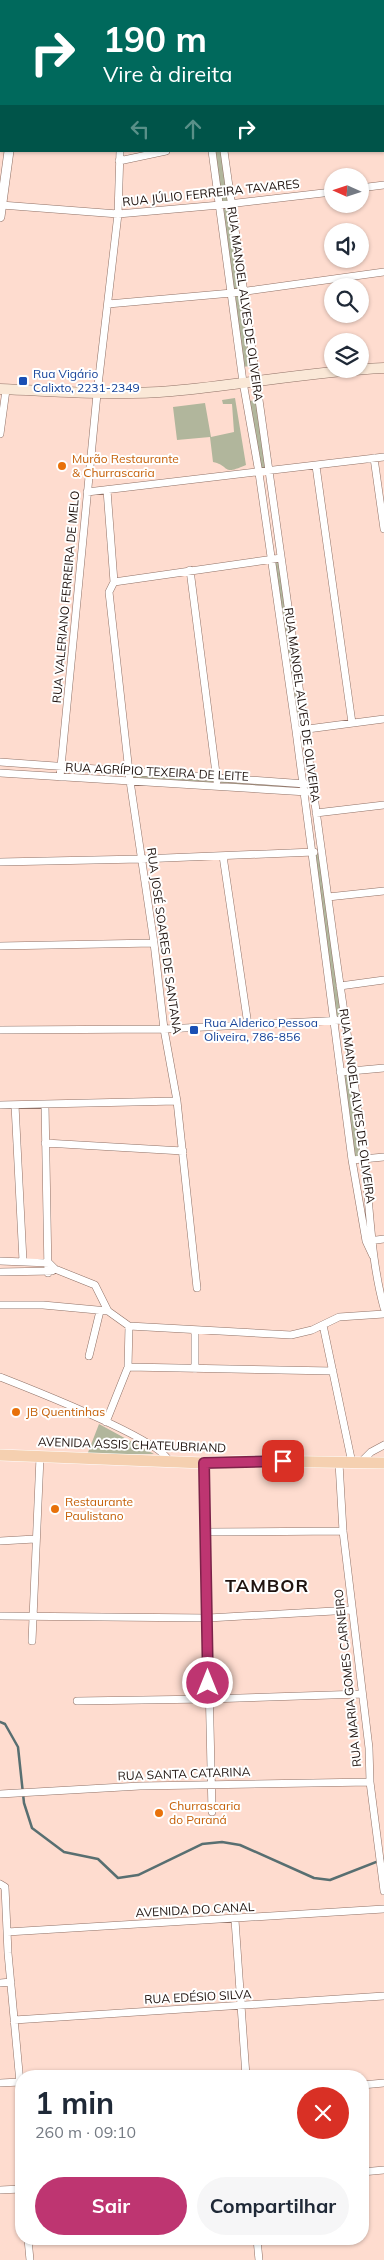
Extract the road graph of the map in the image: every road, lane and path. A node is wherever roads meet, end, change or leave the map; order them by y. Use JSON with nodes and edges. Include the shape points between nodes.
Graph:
{"nodes":[{"id":1,"x":9,"y":152,"type":"edge"},
{"id":2,"x":120,"y":152,"type":"edge"},
{"id":3,"x":161,"y":152,"type":"edge"},
{"id":4,"x":212,"y":152,"type":"edge"},
{"id":5,"x":224,"y":152,"type":"edge"},
{"id":6,"x":119,"y":161,"type":"junction"},
{"id":7,"x":384,"y":185,"type":"edge"},
{"id":8,"x":369,"y":187,"type":"edge"},
{"id":9,"x":324,"y":193,"type":"edge"},
{"id":10,"x":232,"y":204,"type":"junction"},
{"id":11,"x":220,"y":206,"type":"junction"},
{"id":12,"x":1,"y":209,"type":"edge"},
{"id":13,"x":118,"y":214,"type":"junction"},
{"id":14,"x":0,"y":217,"type":"edge"},
{"id":15,"x":384,"y":272,"type":"edge"},
{"id":16,"x":243,"y":292,"type":"junction"},
{"id":17,"x":232,"y":294,"type":"junction"},
{"id":18,"x":108,"y":304,"type":"junction"},
{"id":19,"x":384,"y":368,"type":"edge"},
{"id":20,"x":259,"y":379,"type":"junction"},
{"id":21,"x":237,"y":382,"type":"junction"},
{"id":22,"x":3,"y":390,"type":"edge"},
{"id":23,"x":97,"y":394,"type":"junction"},
{"id":24,"x":0,"y":434,"type":"edge"},
{"id":25,"x":384,"y":457,"type":"edge"},
{"id":26,"x":374,"y":458,"type":"junction"},
{"id":27,"x":316,"y":466,"type":"junction"},
{"id":28,"x":271,"y":472,"type":"junction"},
{"id":29,"x":259,"y":473,"type":"junction"},
{"id":30,"x":106,"y":490,"type":"junction"},
{"id":31,"x":87,"y":492,"type":"junction"},
{"id":32,"x":275,"y":510,"type":"junction"},
{"id":33,"x":264,"y":512,"type":"junction"},
{"id":34,"x":384,"y":529,"type":"edge"},
{"id":35,"x":281,"y":558,"type":"junction"},
{"id":36,"x":270,"y":560,"type":"junction"},
{"id":37,"x":190,"y":570,"type":"junction"},
{"id":38,"x":114,"y":582,"type":"junction"},
{"id":39,"x":384,"y":718,"type":"edge"},
{"id":40,"x":352,"y":723,"type":"junction"},
{"id":41,"x":304,"y":730,"type":"junction"},
{"id":42,"x":296,"y":731,"type":"junction"},
{"id":43,"x":0,"y":762,"type":"edge"},
{"id":44,"x":61,"y":767,"type":"junction"},
{"id":45,"x":129,"y":771,"type":"junction"},
{"id":46,"x":0,"y":773,"type":"edge"},
{"id":47,"x":60,"y":777,"type":"junction"},
{"id":48,"x":216,"y":777,"type":"junction"},
{"id":49,"x":130,"y":781,"type":"junction"},
{"id":50,"x":302,"y":784,"type":"junction"},
{"id":51,"x":312,"y":784,"type":"junction"},
{"id":52,"x":217,"y":786,"type":"junction"},
{"id":53,"x":303,"y":792,"type":"junction"},
{"id":54,"x":312,"y":793,"type":"junction"},
{"id":55,"x":384,"y":805,"type":"edge"},
{"id":56,"x":316,"y":813,"type":"junction"},
{"id":57,"x":310,"y":852,"type":"junction"},
{"id":58,"x":321,"y":852,"type":"junction"},
{"id":59,"x":223,"y":856,"type":"junction"},
{"id":60,"x":141,"y":859,"type":"junction"},
{"id":61,"x":0,"y":862,"type":"edge"},
{"id":62,"x":384,"y":891,"type":"edge"},
{"id":63,"x":328,"y":897,"type":"junction"},
{"id":64,"x":154,"y":943,"type":"junction"},
{"id":65,"x":0,"y":946,"type":"edge"},
{"id":66,"x":384,"y":980,"type":"edge"},
{"id":67,"x":340,"y":986,"type":"junction"},
{"id":68,"x":332,"y":1020,"type":"junction"},
{"id":69,"x":344,"y":1020,"type":"junction"},
{"id":70,"x":248,"y":1025,"type":"junction"},
{"id":71,"x":164,"y":1029,"type":"junction"},
{"id":72,"x":0,"y":1030,"type":"edge"},
{"id":73,"x":384,"y":1068,"type":"edge"},
{"id":74,"x":352,"y":1071,"type":"junction"},
{"id":75,"x":340,"y":1072,"type":"junction"},
{"id":76,"x":177,"y":1102,"type":"junction"},
{"id":77,"x":45,"y":1104,"type":"junction"},
{"id":78,"x":0,"y":1105,"type":"edge"},
{"id":79,"x":15,"y":1105,"type":"junction"},
{"id":80,"x":45,"y":1143,"type":"junction"},
{"id":81,"x":183,"y":1151,"type":"junction"},
{"id":82,"x":384,"y":1157,"type":"edge"},
{"id":83,"x":364,"y":1159,"type":"junction"},
{"id":84,"x":352,"y":1160,"type":"junction"},
{"id":85,"x":384,"y":1239,"type":"edge"},
{"id":86,"x":370,"y":1241,"type":"junction"},
{"id":87,"x":0,"y":1261,"type":"edge"},
{"id":88,"x":23,"y":1261,"type":"junction"},
{"id":89,"x":49,"y":1263,"type":"junction"},
{"id":90,"x":52,"y":1271,"type":"junction"},
{"id":91,"x":0,"y":1272,"type":"edge"},
{"id":92,"x":197,"y":1288,"type":"dead end"},
{"id":93,"x":0,"y":1305,"type":"edge"},
{"id":94,"x":384,"y":1308,"type":"edge"},
{"id":95,"x":104,"y":1311,"type":"junction"},
{"id":96,"x":384,"y":1314,"type":"edge"},
{"id":97,"x":323,"y":1325,"type":"junction"},
{"id":98,"x":129,"y":1326,"type":"junction"},
{"id":99,"x":196,"y":1331,"type":"junction"},
{"id":100,"x":89,"y":1356,"type":"dead end"},
{"id":101,"x":128,"y":1367,"type":"junction"},
{"id":102,"x":195,"y":1369,"type":"junction"},
{"id":103,"x":333,"y":1371,"type":"junction"},
{"id":104,"x":0,"y":1377,"type":"edge"},
{"id":105,"x":106,"y":1422,"type":"junction"},
{"id":106,"x":384,"y":1445,"type":"edge"},
{"id":107,"x":0,"y":1455,"type":"edge"},
{"id":108,"x":40,"y":1456,"type":"junction"},
{"id":109,"x":169,"y":1461,"type":"junction"},
{"id":110,"x":204,"y":1463,"type":"junction"},
{"id":111,"x":339,"y":1463,"type":"junction"},
{"id":112,"x":356,"y":1463,"type":"junction"},
{"id":113,"x":384,"y":1463,"type":"edge"},
{"id":114,"x":343,"y":1531,"type":"junction"},
{"id":115,"x":205,"y":1532,"type":"junction"},
{"id":116,"x":0,"y":1540,"type":"edge"},
{"id":117,"x":36,"y":1540,"type":"junction"},
{"id":118,"x":352,"y":1610,"type":"junction"},
{"id":119,"x":34,"y":1615,"type":"junction"},
{"id":120,"x":0,"y":1616,"type":"edge"},
{"id":121,"x":208,"y":1618,"type":"junction"},
{"id":122,"x":32,"y":1642,"type":"dead end"},
{"id":123,"x":362,"y":1694,"type":"junction"},
{"id":124,"x":208,"y":1699,"type":"junction"},
{"id":125,"x":77,"y":1701,"type":"dead end"},
{"id":126,"x":370,"y":1782,"type":"junction"},
{"id":127,"x":212,"y":1785,"type":"junction"},
{"id":128,"x":0,"y":1794,"type":"edge"},
{"id":129,"x":212,"y":1812,"type":"dead end"},
{"id":130,"x":0,"y":1884,"type":"edge"},
{"id":131,"x":384,"y":1891,"type":"edge"},
{"id":132,"x":384,"y":1909,"type":"edge"},
{"id":133,"x":235,"y":1920,"type":"junction"},
{"id":134,"x":7,"y":1932,"type":"junction"},
{"id":135,"x":11,"y":1982,"type":"junction"},
{"id":136,"x":0,"y":1983,"type":"edge"},
{"id":137,"x":384,"y":1996,"type":"edge"},
{"id":138,"x":242,"y":2006,"type":"junction"},
{"id":139,"x":14,"y":2020,"type":"junction"},
{"id":140,"x":19,"y":2070,"type":"edge"},
{"id":141,"x":246,"y":2070,"type":"edge"},
{"id":142,"x":15,"y":2082,"type":"edge"},
{"id":143,"x":0,"y":2083,"type":"edge"},
{"id":144,"x":384,"y":2083,"type":"edge"},
{"id":145,"x":369,"y":2084,"type":"edge"},
{"id":146,"x":384,"y":2170,"type":"edge"},
{"id":147,"x":369,"y":2171,"type":"edge"},
{"id":148,"x":0,"y":2190,"type":"edge"},
{"id":149,"x":15,"y":2190,"type":"edge"},
{"id":150,"x":29,"y":2245,"type":"edge"},
{"id":151,"x":258,"y":2245,"type":"edge"},
{"id":152,"x":30,"y":2260,"type":"edge"},
{"id":153,"x":259,"y":2260,"type":"edge"}],
"edges":[{"from":1,"to":12,"type":"street"},
{"from":2,"to":6,"type":"street","name":"RUA VALERIANO FERREIRA DE MELO"},
{"from":3,"to":6,"type":"street"},
{"from":4,"to":11,"type":"street","name":"RUA MANOEL ALVES DE OLIVEIRA"},
{"from":5,"to":10,"type":"street","name":"RUA MANOEL ALVES DE OLIVEIRA"},
{"from":6,"to":13,"type":"street","name":"RUA VALERIANO FERREIRA DE MELO"},
{"from":7,"to":8,"type":"street"},
{"from":9,"to":10,"type":"street","name":"RUA JÚLIO FERREIRA TAVARES"},
{"from":10,"to":11,"type":"street","name":"RUA JÚLIO FERREIRA TAVARES"},
{"from":10,"to":16,"type":"street","name":"RUA MANOEL ALVES DE OLIVEIRA"},
{"from":11,"to":13,"type":"street","name":"RUA JÚLIO FERREIRA TAVARES"},
{"from":11,"to":17,"type":"street","name":"RUA MANOEL ALVES DE OLIVEIRA"},
{"from":12,"to":13,"type":"street","name":"RUA JÚLIO FERREIRA TAVARES"},
{"from":12,"to":14,"type":"street"},
{"from":13,"to":18,"type":"street","name":"RUA VALERIANO FERREIRA DE MELO"},
{"from":15,"to":16,"type":"street"},
{"from":16,"to":17,"type":"street"},
{"from":16,"to":20,"type":"street","name":"RUA MANOEL ALVES DE OLIVEIRA"},
{"from":17,"to":18,"type":"street"},
{"from":17,"to":21,"type":"street","name":"RUA MANOEL ALVES DE OLIVEIRA"},
{"from":18,"to":23,"type":"street","name":"RUA VALERIANO FERREIRA DE MELO"},
{"from":19,"to":20,"type":"main road"},
{"from":20,"to":21,"type":"main road"},
{"from":20,"to":28,"type":"street","name":"RUA MANOEL ALVES DE OLIVEIRA"},
{"from":21,"to":23,"type":"main road","via":[[171,391]]},
{"from":21,"to":29,"type":"street","name":"RUA MANOEL ALVES DE OLIVEIRA"},
{"from":22,"to":23,"type":"main road"},
{"from":22,"to":24,"type":"street"},
{"from":23,"to":31,"type":"street","name":"RUA VALERIANO FERREIRA DE MELO"},
{"from":25,"to":26,"type":"street"},
{"from":26,"to":27,"type":"street"},
{"from":26,"to":34,"type":"street"},
{"from":27,"to":28,"type":"street"},
{"from":27,"to":40,"type":"street"},
{"from":28,"to":29,"type":"street"},
{"from":28,"to":32,"type":"street","name":"RUA MANOEL ALVES DE OLIVEIRA"},
{"from":29,"to":30,"type":"street"},
{"from":29,"to":33,"type":"street","name":"RUA MANOEL ALVES DE OLIVEIRA"},
{"from":30,"to":31,"type":"street"},
{"from":30,"to":38,"type":"street"},
{"from":31,"to":44,"type":"street","name":"RUA VALERIANO FERREIRA DE MELO"},
{"from":32,"to":33,"type":"street"},
{"from":32,"to":35,"type":"street","name":"RUA MANOEL ALVES DE OLIVEIRA"},
{"from":33,"to":36,"type":"street","name":"RUA MANOEL ALVES DE OLIVEIRA"},
{"from":35,"to":36,"type":"street"},
{"from":35,"to":41,"type":"street","name":"RUA MANOEL ALVES DE OLIVEIRA"},
{"from":36,"to":37,"type":"street"},
{"from":36,"to":42,"type":"street","name":"RUA MANOEL ALVES DE OLIVEIRA"},
{"from":37,"to":38,"type":"street"},
{"from":37,"to":48,"type":"street"},
{"from":38,"to":45,"type":"street","name":"RUA JOSÉ SOARES DE SANTANA","via":[[109,597]]},
{"from":39,"to":40,"type":"street"},
{"from":40,"to":41,"type":"street"},
{"from":41,"to":42,"type":"street"},
{"from":41,"to":51,"type":"street","name":"RUA MANOEL ALVES DE OLIVEIRA"},
{"from":42,"to":50,"type":"street","name":"RUA MANOEL ALVES DE OLIVEIRA"},
{"from":43,"to":44,"type":"street","name":"RUA AGRÍPIO TEXEIRA DE LEITE"},
{"from":44,"to":45,"type":"street","name":"RUA AGRÍPIO TEXEIRA DE LEITE"},
{"from":44,"to":47,"type":"street","name":"RUA VALERIANO FERREIRA DE MELO"},
{"from":45,"to":48,"type":"street","name":"RUA AGRÍPIO TEXEIRA DE LEITE"},
{"from":45,"to":49,"type":"street","name":"RUA JOSÉ SOARES DE SANTANA"},
{"from":46,"to":47,"type":"street","name":"RUA AGRÍPIO TEXEIRA DE LEITE"},
{"from":47,"to":49,"type":"street","name":"RUA AGRÍPIO TEXEIRA DE LEITE"},
{"from":48,"to":50,"type":"street","name":"RUA AGRÍPIO TEXEIRA DE LEITE"},
{"from":48,"to":52,"type":"street"},
{"from":49,"to":52,"type":"street","name":"RUA AGRÍPIO TEXEIRA DE LEITE"},
{"from":49,"to":60,"type":"street","name":"RUA JOSÉ SOARES DE SANTANA"},
{"from":50,"to":51,"type":"street","name":"RUA AGRÍPIO TEXEIRA DE LEITE"},
{"from":50,"to":53,"type":"street","name":"RUA MANOEL ALVES DE OLIVEIRA"},
{"from":51,"to":54,"type":"street","name":"RUA MANOEL ALVES DE OLIVEIRA"},
{"from":52,"to":53,"type":"street","name":"RUA AGRÍPIO TEXEIRA DE LEITE"},
{"from":53,"to":54,"type":"street","name":"RUA AGRÍPIO TEXEIRA DE LEITE"},
{"from":53,"to":57,"type":"street","name":"RUA MANOEL ALVES DE OLIVEIRA"},
{"from":54,"to":56,"type":"street","name":"RUA MANOEL ALVES DE OLIVEIRA"},
{"from":55,"to":56,"type":"street"},
{"from":56,"to":58,"type":"street","name":"RUA MANOEL ALVES DE OLIVEIRA"},
{"from":57,"to":58,"type":"street"},
{"from":57,"to":59,"type":"street"},
{"from":57,"to":68,"type":"street","name":"RUA MANOEL ALVES DE OLIVEIRA"},
{"from":58,"to":63,"type":"street","name":"RUA MANOEL ALVES DE OLIVEIRA"},
{"from":59,"to":60,"type":"street"},
{"from":59,"to":70,"type":"street"},
{"from":60,"to":61,"type":"street"},
{"from":60,"to":64,"type":"street","name":"RUA JOSÉ SOARES DE SANTANA"},
{"from":62,"to":63,"type":"street"},
{"from":63,"to":67,"type":"street","name":"RUA MANOEL ALVES DE OLIVEIRA"},
{"from":64,"to":65,"type":"street"},
{"from":64,"to":71,"type":"street","name":"RUA JOSÉ SOARES DE SANTANA"},
{"from":66,"to":67,"type":"street"},
{"from":67,"to":69,"type":"street","name":"RUA MANOEL ALVES DE OLIVEIRA"},
{"from":68,"to":69,"type":"street"},
{"from":68,"to":70,"type":"street"},
{"from":68,"to":75,"type":"street","name":"RUA MANOEL ALVES DE OLIVEIRA"},
{"from":69,"to":74,"type":"street","name":"RUA MANOEL ALVES DE OLIVEIRA"},
{"from":70,"to":71,"type":"street"},
{"from":71,"to":72,"type":"street"},
{"from":71,"to":76,"type":"street","name":"RUA JOSÉ SOARES DE SANTANA"},
{"from":73,"to":74,"type":"street"},
{"from":74,"to":75,"type":"street"},
{"from":74,"to":83,"type":"street","name":"RUA MANOEL ALVES DE OLIVEIRA"},
{"from":75,"to":84,"type":"street","name":"RUA MANOEL ALVES DE OLIVEIRA"},
{"from":76,"to":77,"type":"street"},
{"from":76,"to":81,"type":"street","name":"RUA JOSÉ SOARES DE SANTANA"},
{"from":77,"to":79,"type":"street"},
{"from":77,"to":80,"type":"street"},
{"from":78,"to":79,"type":"street"},
{"from":79,"to":88,"type":"street"},
{"from":80,"to":81,"type":"street"},
{"from":80,"to":89,"type":"street"},
{"from":81,"to":92,"type":"street","name":"RUA JOSÉ SOARES DE SANTANA"},
{"from":82,"to":83,"type":"street"},
{"from":83,"to":84,"type":"street"},
{"from":83,"to":86,"type":"street","name":"RUA MANOEL ALVES DE OLIVEIRA"},
{"from":84,"to":86,"type":"street","name":"RUA MANOEL ALVES DE OLIVEIRA"},
{"from":85,"to":86,"type":"street"},
{"from":86,"to":94,"type":"street","name":"RUA MANOEL ALVES DE OLIVEIRA"},
{"from":87,"to":88,"type":"street"},
{"from":88,"to":89,"type":"street"},
{"from":89,"to":90,"type":"street"},
{"from":90,"to":91,"type":"street"},
{"from":90,"to":95,"type":"street","via":[[95,1285]]},
{"from":93,"to":95,"type":"street"},
{"from":95,"to":98,"type":"street"},
{"from":95,"to":100,"type":"street"},
{"from":96,"to":97,"type":"street","via":[[348,1315]]},
{"from":97,"to":99,"type":"street","via":[[291,1334]]},
{"from":97,"to":103,"type":"street"},
{"from":98,"to":99,"type":"street"},
{"from":98,"to":101,"type":"street"},
{"from":99,"to":102,"type":"street"},
{"from":101,"to":102,"type":"street"},
{"from":101,"to":105,"type":"street"},
{"from":102,"to":103,"type":"street"},
{"from":103,"to":112,"type":"street"},
{"from":104,"to":105,"type":"street"},
{"from":105,"to":109,"type":"street","via":[[160,1450]]},
{"from":106,"to":112,"type":"street"},
{"from":107,"to":108,"type":"main road","name":"AVENIDA ASSIS CHATEUBRIAND"},
{"from":108,"to":109,"type":"main road","name":"AVENIDA ASSIS CHATEUBRIAND"},
{"from":108,"to":117,"type":"street"},
{"from":109,"to":110,"type":"main road","name":"AVENIDA ASSIS CHATEUBRIAND"},
{"from":110,"to":111,"type":"main road","name":"AVENIDA ASSIS CHATEUBRIAND"},
{"from":110,"to":115,"type":"street"},
{"from":111,"to":112,"type":"main road","name":"AVENIDA ASSIS CHATEUBRIAND"},
{"from":111,"to":114,"type":"street","name":"RUA MARIA GOMES CARNEIRO"},
{"from":112,"to":113,"type":"main road","name":"AVENIDA ASSIS CHATEUBRIAND"},
{"from":114,"to":115,"type":"street"},
{"from":114,"to":118,"type":"street","name":"RUA MARIA GOMES CARNEIRO"},
{"from":115,"to":121,"type":"street"},
{"from":116,"to":117,"type":"street"},
{"from":117,"to":119,"type":"street"},
{"from":118,"to":121,"type":"street"},
{"from":118,"to":123,"type":"street","name":"RUA MARIA GOMES CARNEIRO"},
{"from":119,"to":120,"type":"street"},
{"from":119,"to":121,"type":"street"},
{"from":119,"to":122,"type":"street"},
{"from":121,"to":124,"type":"street"},
{"from":123,"to":124,"type":"street"},
{"from":123,"to":126,"type":"street","name":"RUA MARIA GOMES CARNEIRO"},
{"from":124,"to":125,"type":"street"},
{"from":124,"to":127,"type":"street"},
{"from":126,"to":127,"type":"street","name":"RUA SANTA CATARINA"},
{"from":126,"to":131,"type":"street","name":"RUA MARIA GOMES CARNEIRO"},
{"from":127,"to":128,"type":"street","name":"RUA SANTA CATARINA"},
{"from":127,"to":129,"type":"street"},
{"from":130,"to":134,"type":"street","via":[[6,1890]]},
{"from":132,"to":133,"type":"street","name":"AVENIDA DO CANAL"},
{"from":133,"to":134,"type":"street","name":"AVENIDA DO CANAL"},
{"from":133,"to":138,"type":"street"},
{"from":134,"to":135,"type":"street"},
{"from":135,"to":136,"type":"street"},
{"from":135,"to":139,"type":"street"},
{"from":137,"to":138,"type":"street","name":"RUA EDÉSIO SILVA"},
{"from":138,"to":139,"type":"street","name":"RUA EDÉSIO SILVA"},
{"from":138,"to":141,"type":"street"},
{"from":139,"to":140,"type":"street"},
{"from":142,"to":143,"type":"street"},
{"from":144,"to":145,"type":"street"},
{"from":146,"to":147,"type":"street"},
{"from":148,"to":149,"type":"street"},
{"from":150,"to":152,"type":"street"},
{"from":151,"to":153,"type":"street"}]}
